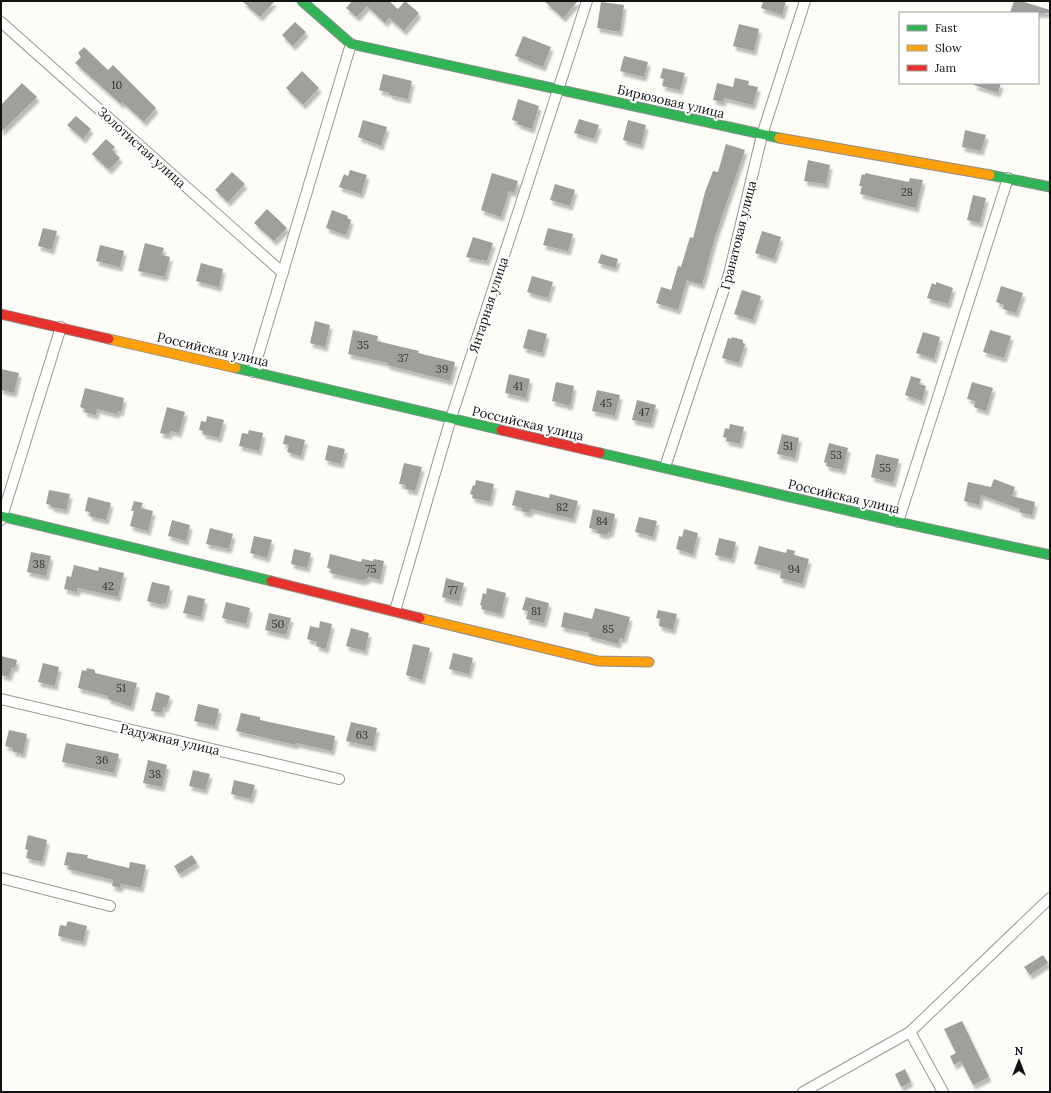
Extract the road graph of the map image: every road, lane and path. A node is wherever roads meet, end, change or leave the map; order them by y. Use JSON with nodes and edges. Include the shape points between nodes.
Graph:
{"nodes":[{"id":1,"x":302,"y":1,"type":"edge"},
{"id":2,"x":587,"y":1,"type":"edge"},
{"id":3,"x":805,"y":1,"type":"edge"},
{"id":4,"x":1,"y":22,"type":"edge"},
{"id":5,"x":350,"y":44,"type":"junction"},
{"id":6,"x":558,"y":89,"type":"junction"},
{"id":7,"x":762,"y":135,"type":"junction"},
{"id":8,"x":1008,"y":178,"type":"junction"},
{"id":9,"x":1050,"y":187,"type":"edge"},
{"id":10,"x":283,"y":273,"type":"junction"},
{"id":11,"x":1,"y":314,"type":"edge"},
{"id":12,"x":61,"y":328,"type":"junction"},
{"id":13,"x":253,"y":372,"type":"junction"},
{"id":14,"x":451,"y":418,"type":"junction"},
{"id":15,"x":664,"y":467,"type":"junction"},
{"id":16,"x":1,"y":518,"type":"edge"},
{"id":17,"x":898,"y":522,"type":"junction"},
{"id":18,"x":1050,"y":555,"type":"edge"},
{"id":19,"x":395,"y":611,"type":"junction"},
{"id":20,"x":649,"y":662,"type":"dead end"},
{"id":21,"x":1,"y":699,"type":"edge"},
{"id":22,"x":339,"y":779,"type":"dead end"},
{"id":23,"x":1,"y":878,"type":"edge"},
{"id":24,"x":1050,"y":898,"type":"edge"},
{"id":25,"x":110,"y":906,"type":"dead end"},
{"id":26,"x":910,"y":1032,"type":"junction"},
{"id":27,"x":803,"y":1092,"type":"edge"},
{"id":28,"x":943,"y":1092,"type":"edge"}],
"edges":[{"from":1,"to":5,"type":"street","name":"Бирюзовая улица"},
{"from":2,"to":6,"type":"street","name":"Янтарная улица"},
{"from":3,"to":7,"type":"street","name":"Гранатовая улица"},
{"from":4,"to":10,"type":"street","name":"Золотистая улица"},
{"from":5,"to":6,"type":"street","name":"Бирюзовая улица"},
{"from":5,"to":10,"type":"street"},
{"from":6,"to":7,"type":"street","name":"Бирюзовая улица"},
{"from":6,"to":14,"type":"street","name":"Янтарная улица"},
{"from":7,"to":8,"type":"street","name":"Бирюзовая улица"},
{"from":7,"to":15,"type":"street","name":"Гранатовая улица","via":[[729,274]]},
{"from":8,"to":9,"type":"street","name":"Бирюзовая улица"},
{"from":8,"to":17,"type":"street"},
{"from":10,"to":13,"type":"street"},
{"from":11,"to":12,"type":"street","name":"Российская улица"},
{"from":12,"to":13,"type":"street","name":"Российская улица"},
{"from":12,"to":16,"type":"street"},
{"from":13,"to":14,"type":"street","name":"Российская улица"},
{"from":14,"to":15,"type":"street","name":"Российская улица"},
{"from":14,"to":19,"type":"street","name":"Янтарная улица"},
{"from":15,"to":17,"type":"street","name":"Российская улица"},
{"from":16,"to":19,"type":"street"},
{"from":17,"to":18,"type":"street","name":"Российская улица"},
{"from":19,"to":20,"type":"street","via":[[598,661]]},
{"from":21,"to":22,"type":"street","name":"Радужная улица"},
{"from":23,"to":25,"type":"street"},
{"from":24,"to":26,"type":"street"},
{"from":26,"to":27,"type":"street"},
{"from":26,"to":28,"type":"street"}]}
